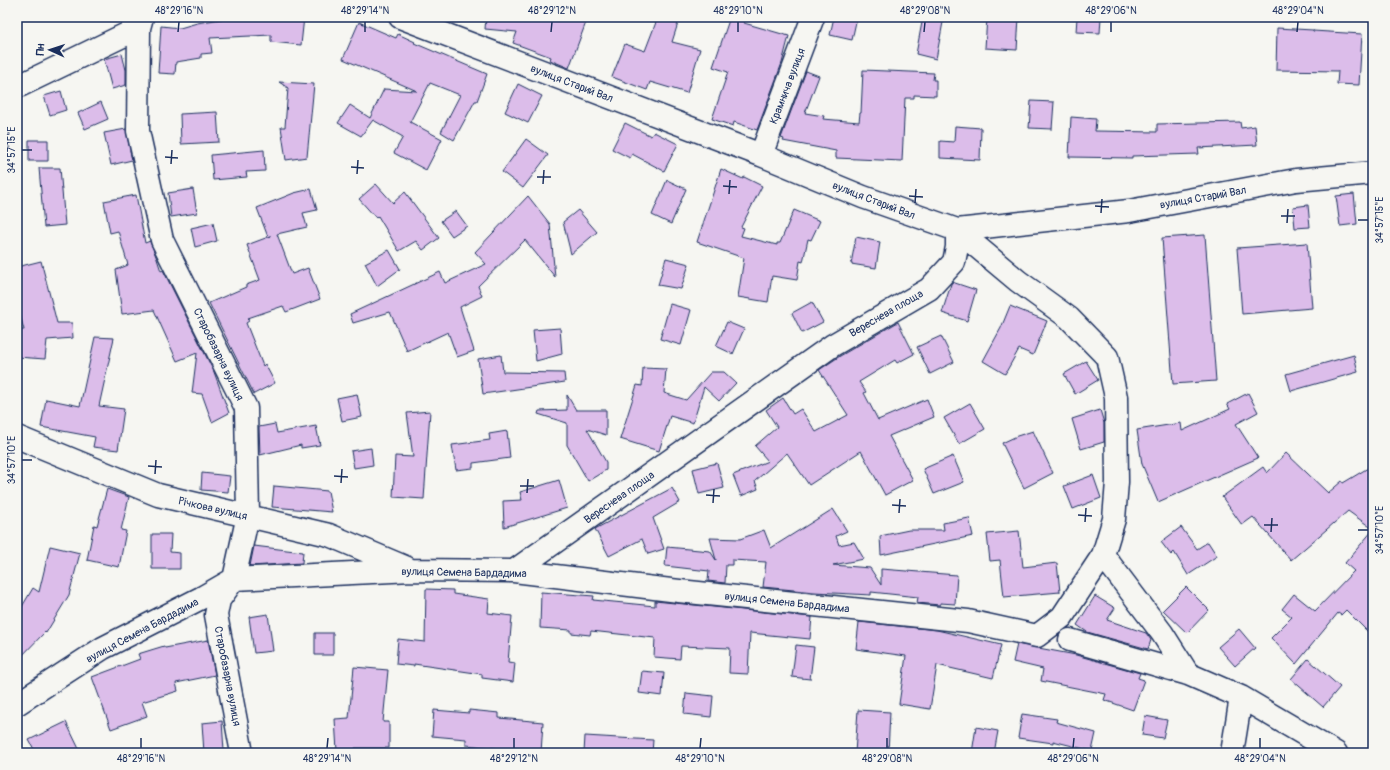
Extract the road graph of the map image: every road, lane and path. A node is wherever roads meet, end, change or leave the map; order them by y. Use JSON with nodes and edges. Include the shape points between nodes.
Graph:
{"nodes":[{"id":1,"x":400,"y":17,"type":"edge"},
{"id":2,"x":813,"y":17,"type":"edge"},
{"id":3,"x":140,"y":22,"type":"edge"},
{"id":4,"x":17,"y":87,"type":"edge"},
{"id":5,"x":761,"y":155,"type":"junction"},
{"id":6,"x":1373,"y":173,"type":"edge"},
{"id":7,"x":957,"y":230,"type":"junction"},
{"id":8,"x":17,"y":437,"type":"edge"},
{"id":9,"x":248,"y":515,"type":"junction"},
{"id":10,"x":1103,"y":555,"type":"junction"},
{"id":11,"x":412,"y":570,"type":"junction"},
{"id":12,"x":514,"y":571,"type":"junction"},
{"id":13,"x":234,"y":579,"type":"junction"},
{"id":14,"x":1070,"y":640,"type":"dead end"},
{"id":15,"x":1188,"y":674,"type":"junction"},
{"id":16,"x":1241,"y":697,"type":"junction"},
{"id":17,"x":17,"y":704,"type":"edge"},
{"id":18,"x":242,"y":753,"type":"edge"},
{"id":19,"x":1232,"y":753,"type":"edge"},
{"id":20,"x":1336,"y":753,"type":"edge"}],
"edges":[{"from":1,"to":5,"type":"street","name":"вулиця Старий Вал"},
{"from":2,"to":5,"type":"street","name":"Крамнича вулиця"},
{"from":3,"to":4,"type":"street"},
{"from":3,"to":9,"type":"street","name":"Старобазарна вулиця","via":[[138,131],[162,240],[246,408]]},
{"from":5,"to":7,"type":"street","name":"вулиця Старий Вал","via":[[863,197]]},
{"from":6,"to":7,"type":"street","name":"вулиця Старий Вал","via":[[1296,180],[1128,211]]},
{"from":7,"to":10,"type":"street","via":[[1018,281],[1069,318],[1107,357],[1116,397],[1117,482],[1114,519]]},
{"from":7,"to":12,"type":"street","name":"Вереснева площа","via":[[954,262],[929,289],[833,344]]},
{"from":8,"to":9,"type":"street","name":"Річкова вулиця","via":[[158,495]]},
{"from":9,"to":11,"type":"street","name":"Річкова вулиця","via":[[329,535]]},
{"from":9,"to":13,"type":"street","name":"Старобазарна вулиця"},
{"from":10,"to":12,"type":"street","name":"вулиця Семена Бардадима","via":[[1062,617],[1037,636],[968,620],[678,591]]},
{"from":10,"to":15,"type":"street","via":[[1162,633]]},
{"from":11,"to":12,"type":"street","name":"вулиця Семена Бардадима"},
{"from":11,"to":13,"type":"street","name":"вулиця Семена Бардадима"},
{"from":13,"to":17,"type":"street","name":"вулиця Семена Бардадима","via":[[103,648]]},
{"from":13,"to":18,"type":"street","name":"Старобазарна вулиця","via":[[219,600],[216,615]]},
{"from":14,"to":15,"type":"street"},
{"from":15,"to":16,"type":"street"},
{"from":16,"to":19,"type":"street"},
{"from":16,"to":20,"type":"street"}]}
